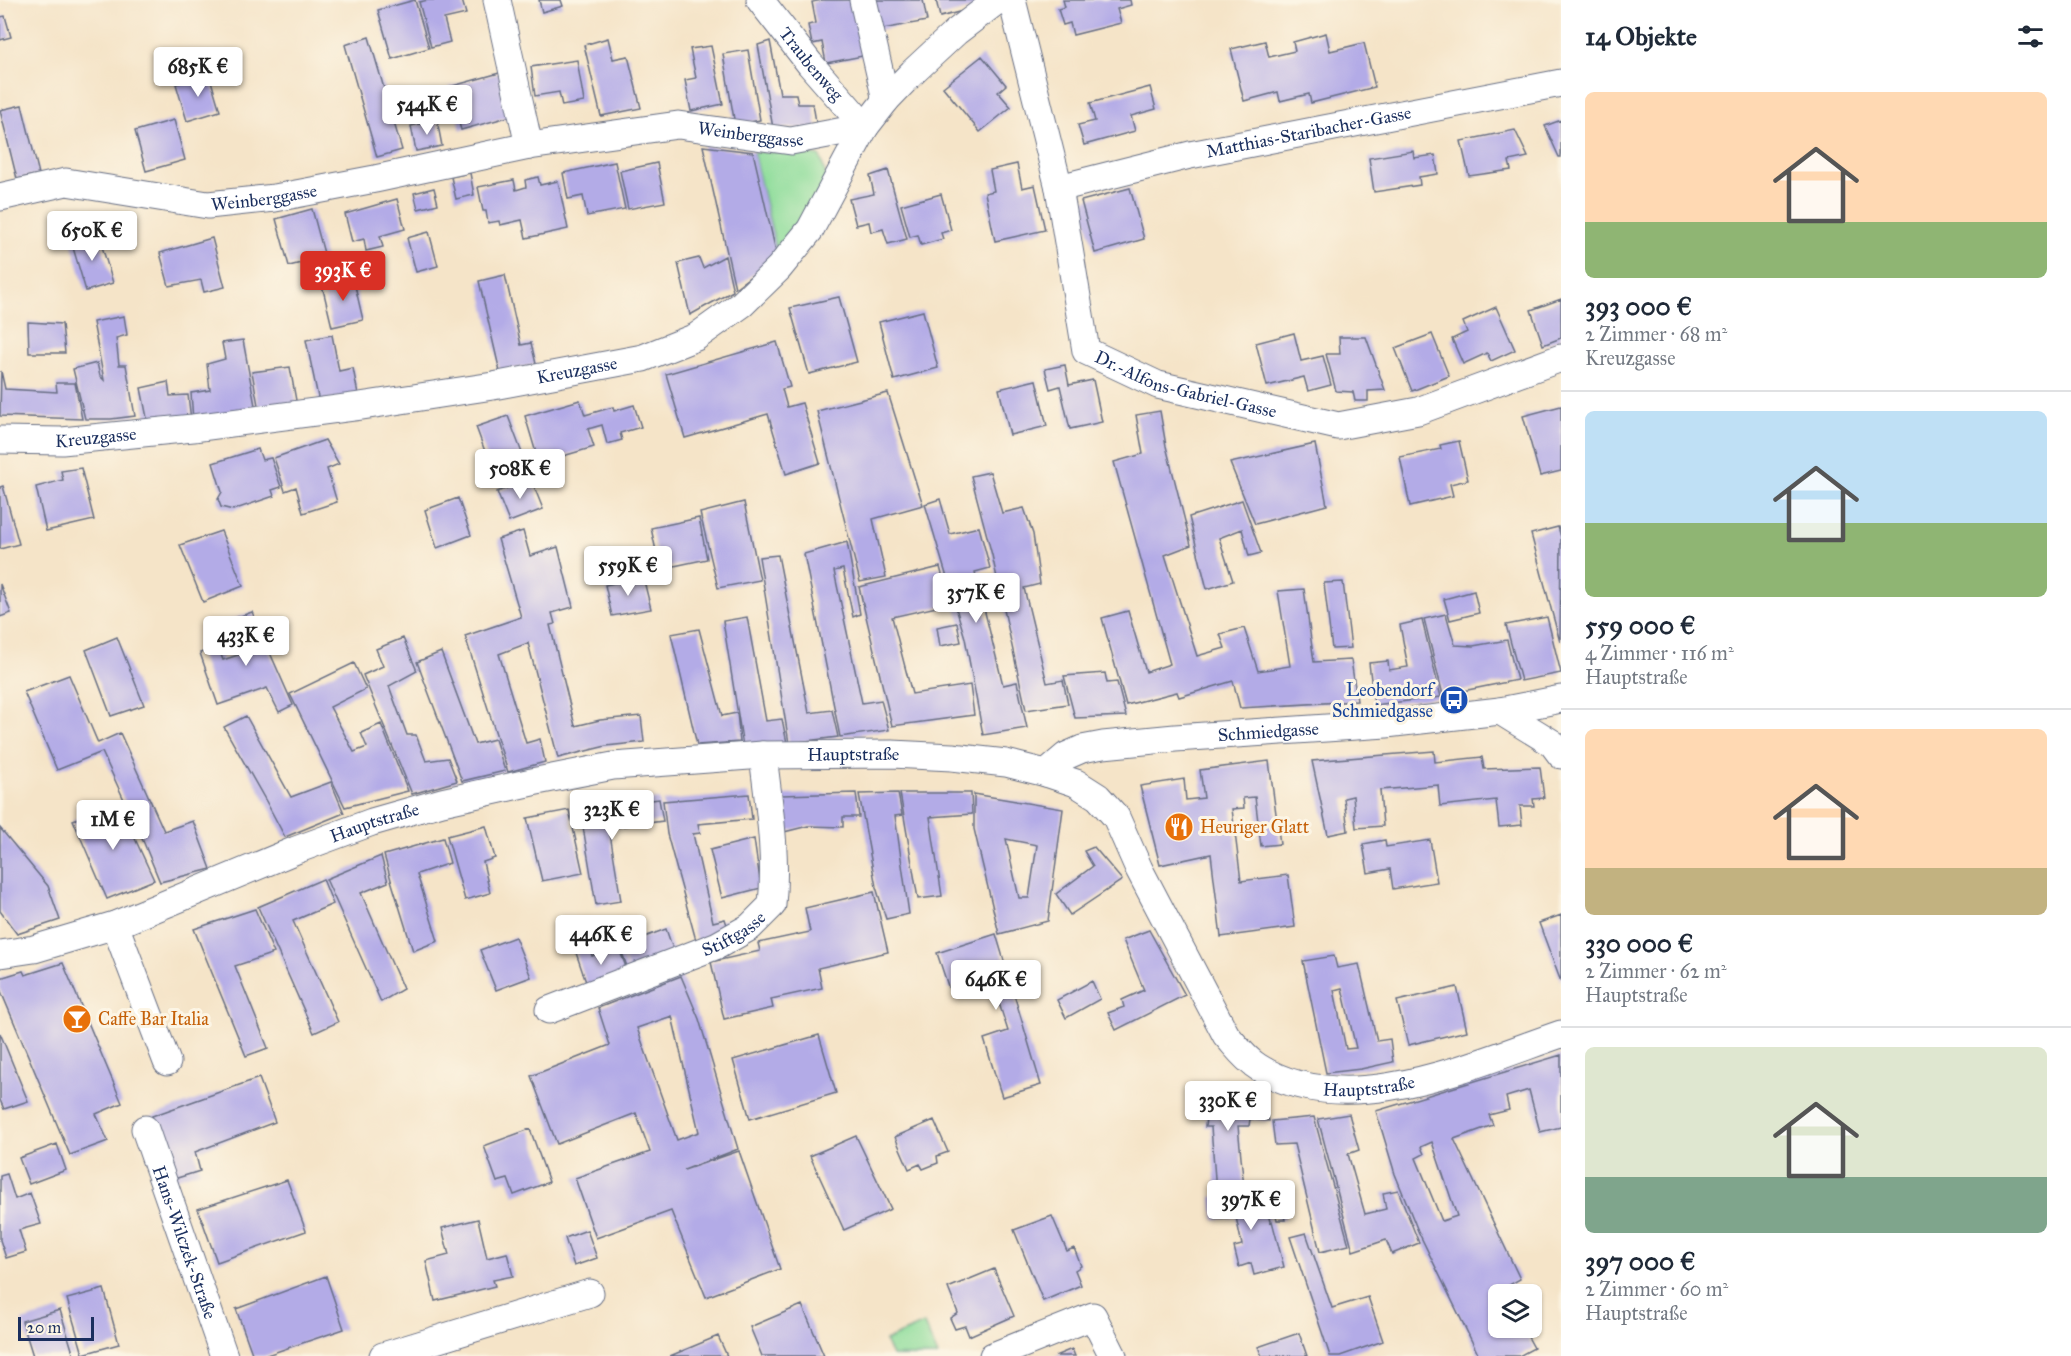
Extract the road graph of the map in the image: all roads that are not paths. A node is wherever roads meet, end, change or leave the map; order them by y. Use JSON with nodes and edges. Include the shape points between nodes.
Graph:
{"nodes":[{"id":1,"x":497,"y":0,"type":"edge"},
{"id":2,"x":760,"y":0,"type":"edge"},
{"id":3,"x":863,"y":0,"type":"edge"},
{"id":4,"x":999,"y":0,"type":"edge"},
{"id":5,"x":1012,"y":0,"type":"edge"},
{"id":6,"x":1561,"y":83,"type":"edge"},
{"id":7,"x":886,"y":100,"type":"junction"},
{"id":8,"x":866,"y":127,"type":"junction"},
{"id":9,"x":529,"y":146,"type":"junction"},
{"id":10,"x":1059,"y":188,"type":"junction"},
{"id":11,"x":0,"y":197,"type":"edge"},
{"id":12,"x":1561,"y":358,"type":"edge"},
{"id":13,"x":0,"y":440,"type":"edge"},
{"id":14,"x":1561,"y":699,"type":"edge"},
{"id":15,"x":1500,"y":711,"type":"junction"},
{"id":16,"x":763,"y":755,"type":"junction"},
{"id":17,"x":1561,"y":756,"type":"edge"},
{"id":18,"x":1046,"y":773,"type":"junction"},
{"id":19,"x":115,"y":925,"type":"junction"},
{"id":20,"x":0,"y":954,"type":"edge"},
{"id":21,"x":549,"y":1010,"type":"dead end"},
{"id":22,"x":1561,"y":1034,"type":"edge"},
{"id":23,"x":167,"y":1062,"type":"dead end"},
{"id":24,"x":146,"y":1129,"type":"dead end"},
{"id":25,"x":590,"y":1293,"type":"dead end"},
{"id":26,"x":224,"y":1356,"type":"edge"},
{"id":27,"x":383,"y":1356,"type":"edge"},
{"id":28,"x":993,"y":1356,"type":"edge"},
{"id":29,"x":1113,"y":1356,"type":"edge"}],
"edges":[{"from":1,"to":9,"type":"street"},
{"from":2,"to":8,"type":"street","name":"Traubenweg"},
{"from":3,"to":7,"type":"street"},
{"from":4,"to":7,"type":"street","name":"Kreuzgasse","via":[[956,32]]},
{"from":5,"to":10,"type":"street","name":"Dr.-Alfons-Gabriel-Gasse"},
{"from":6,"to":10,"type":"street","name":"Matthias-Staribacher-Gasse","via":[[1190,154]]},
{"from":7,"to":8,"type":"street","name":"Kreuzgasse"},
{"from":8,"to":9,"type":"street","name":"Weinberggasse","via":[[791,141],[678,125]]},
{"from":8,"to":13,"type":"street","name":"Kreuzgasse","via":[[810,230],[779,268],[742,304],[696,337],[643,358],[493,387],[193,428],[62,441]]},
{"from":9,"to":11,"type":"street","name":"Weinberggasse","via":[[275,198],[208,205],[66,182]]},
{"from":10,"to":12,"type":"street","name":"Dr.-Alfons-Gabriel-Gasse","via":[[1086,351],[1158,385],[1338,426],[1418,411]]},
{"from":14,"to":15,"type":"street","name":"Schmiedgasse"},
{"from":15,"to":17,"type":"street","via":[[1552,743]]},
{"from":15,"to":18,"type":"street","name":"Schmiedgasse","via":[[1386,724],[1103,745],[1066,756]]},
{"from":16,"to":18,"type":"street","name":"Hauptstraße","via":[[952,757],[1006,763]]},
{"from":16,"to":19,"type":"street","name":"Hauptstraße","via":[[613,766],[442,802],[296,850]]},
{"from":16,"to":21,"type":"street","name":"Stiftgasse","via":[[774,849],[772,905],[750,927],[718,945]]},
{"from":18,"to":22,"type":"street","name":"Hauptstraße","via":[[1088,789],[1116,817],[1226,1035],[1257,1067],[1303,1086],[1384,1087],[1442,1074]]},
{"from":19,"to":20,"type":"street","name":"Hauptstraße","via":[[34,949]]},
{"from":19,"to":23,"type":"street"},
{"from":24,"to":26,"type":"street","name":"Hans-Wilczek-Straße"},
{"from":25,"to":27,"type":"street"},
{"from":28,"to":29,"type":"street","via":[[1093,1316]]}]}
